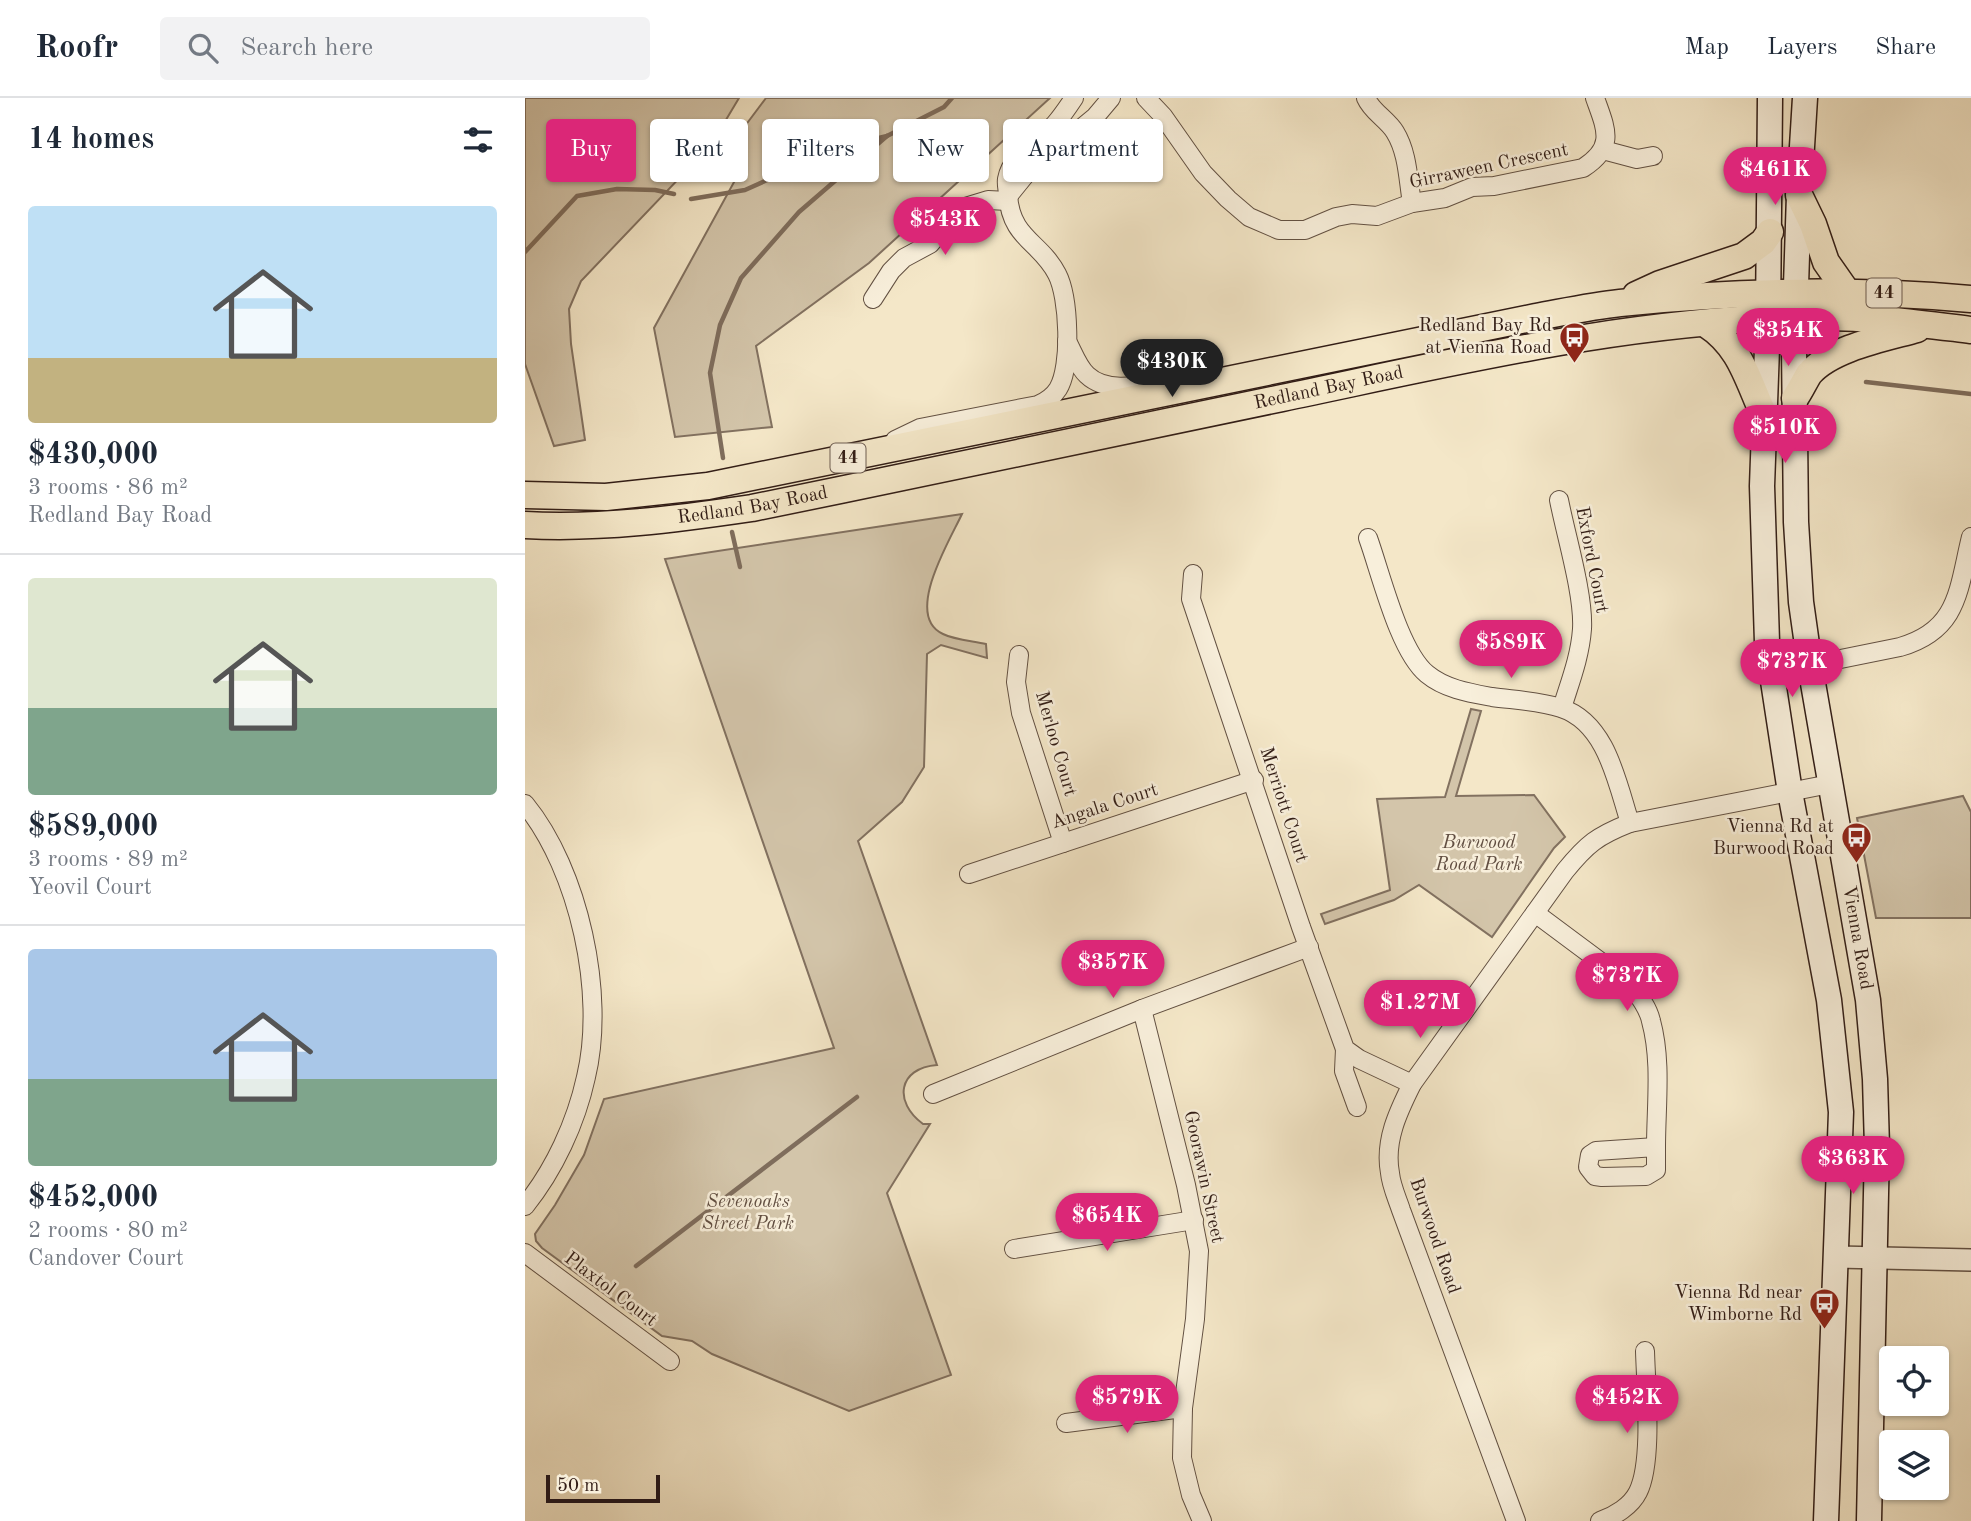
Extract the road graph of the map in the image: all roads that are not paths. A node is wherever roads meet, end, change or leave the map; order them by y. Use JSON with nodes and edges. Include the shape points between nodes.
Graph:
{"nodes":[{"id":1,"x":1074,"y":98,"type":"edge"},
{"id":2,"x":1111,"y":98,"type":"edge"},
{"id":3,"x":1146,"y":98,"type":"edge"},
{"id":4,"x":1366,"y":98,"type":"edge"},
{"id":5,"x":1595,"y":98,"type":"edge"},
{"id":6,"x":1770,"y":98,"type":"edge"},
{"id":7,"x":1805,"y":98,"type":"edge"},
{"id":8,"x":1603,"y":149,"type":"junction"},
{"id":9,"x":1653,"y":156,"type":"dead end"},
{"id":10,"x":1799,"y":195,"type":"junction"},
{"id":11,"x":1008,"y":198,"type":"junction"},
{"id":12,"x":1412,"y":203,"type":"junction"},
{"id":13,"x":1770,"y":232,"type":"junction"},
{"id":14,"x":1847,"y":292,"type":"junction"},
{"id":15,"x":873,"y":299,"type":"dead end"},
{"id":16,"x":1971,"y":299,"type":"edge"},
{"id":17,"x":1619,"y":303,"type":"junction"},
{"id":18,"x":1796,"y":305,"type":"junction"},
{"id":19,"x":1768,"y":307,"type":"junction"},
{"id":20,"x":1706,"y":324,"type":"junction"},
{"id":21,"x":1929,"y":325,"type":"junction"},
{"id":22,"x":1971,"y":330,"type":"edge"},
{"id":23,"x":1067,"y":341,"type":"junction"},
{"id":24,"x":1319,"y":363,"type":"junction"},
{"id":25,"x":1795,"y":398,"type":"junction"},
{"id":26,"x":1763,"y":413,"type":"junction"},
{"id":27,"x":868,"y":454,"type":"junction"},
{"id":28,"x":525,"y":495,"type":"edge"},
{"id":29,"x":1559,"y":500,"type":"dead end"},
{"id":30,"x":525,"y":524,"type":"edge"},
{"id":31,"x":1971,"y":537,"type":"edge"},
{"id":32,"x":1368,"y":538,"type":"dead end"},
{"id":33,"x":1193,"y":574,"type":"dead end"},
{"id":34,"x":1019,"y":654,"type":"dead end"},
{"id":35,"x":1810,"y":666,"type":"junction"},
{"id":36,"x":1771,"y":673,"type":"junction"},
{"id":37,"x":1562,"y":708,"type":"junction"},
{"id":38,"x":1254,"y":780,"type":"junction"},
{"id":39,"x":1831,"y":784,"type":"junction"},
{"id":40,"x":1790,"y":792,"type":"junction"},
{"id":41,"x":525,"y":804,"type":"edge"},
{"id":42,"x":1630,"y":823,"type":"junction"},
{"id":43,"x":1063,"y":843,"type":"junction"},
{"id":44,"x":969,"y":874,"type":"dead end"},
{"id":45,"x":1535,"y":913,"type":"junction"},
{"id":46,"x":1309,"y":947,"type":"junction"},
{"id":47,"x":1142,"y":1009,"type":"junction"},
{"id":48,"x":1345,"y":1049,"type":"junction"},
{"id":49,"x":1412,"y":1084,"type":"junction"},
{"id":50,"x":933,"y":1094,"type":"dead end"},
{"id":51,"x":1357,"y":1107,"type":"dead end"},
{"id":52,"x":1656,"y":1147,"type":"dead end"},
{"id":53,"x":525,"y":1206,"type":"edge"},
{"id":54,"x":1193,"y":1220,"type":"junction"},
{"id":55,"x":1014,"y":1249,"type":"dead end"},
{"id":56,"x":525,"y":1253,"type":"edge"},
{"id":57,"x":1837,"y":1257,"type":"junction"},
{"id":58,"x":1874,"y":1257,"type":"junction"},
{"id":59,"x":1971,"y":1260,"type":"edge"},
{"id":60,"x":1645,"y":1351,"type":"dead end"},
{"id":61,"x":670,"y":1361,"type":"dead end"},
{"id":62,"x":1183,"y":1408,"type":"junction"},
{"id":63,"x":1066,"y":1423,"type":"dead end"},
{"id":64,"x":1202,"y":1521,"type":"edge"},
{"id":65,"x":1516,"y":1521,"type":"edge"},
{"id":66,"x":1600,"y":1521,"type":"edge"},
{"id":67,"x":1826,"y":1521,"type":"edge"},
{"id":68,"x":1869,"y":1521,"type":"edge"}],
"edges":[{"from":1,"to":11,"type":"street","via":[[1010,170]]},
{"from":2,"to":11,"type":"street","via":[[1027,174]]},
{"from":3,"to":12,"type":"street","name":"Girraween Crescent","via":[[1203,173],[1262,224],[1279,230],[1305,230],[1336,216],[1377,216]]},
{"from":4,"to":12,"type":"street","via":[[1405,151]]},
{"from":5,"to":8,"type":"street","via":[[1606,128]]},
{"from":6,"to":13,"type":"main road","name":"Vienna Road"},
{"from":7,"to":10,"type":"main road","name":"Vienna Road"},
{"from":8,"to":9,"type":"street","via":[[1637,159]]},
{"from":8,"to":12,"type":"street","name":"Girraween Crescent","via":[[1583,168],[1472,187],[1445,198]]},
{"from":10,"to":14,"type":"main road","via":[[1826,262]]},
{"from":10,"to":18,"type":"main road","name":"Vienna Road"},
{"from":11,"to":15,"type":"street","via":[[965,207],[954,215],[930,244],[891,271]]},
{"from":11,"to":23,"type":"street","via":[[1012,219],[1046,257],[1063,286]]},
{"from":13,"to":17,"type":"main road","via":[[1744,256]]},
{"from":13,"to":19,"type":"main road","name":"Vienna Road"},
{"from":14,"to":16,"type":"main road","name":"Redland Bay Road","number":"44"},
{"from":14,"to":18,"type":"main road","name":"Redland Bay Road","number":"44"},
{"from":17,"to":19,"type":"main road","name":"Redland Bay Road","number":"44"},
{"from":17,"to":24,"type":"main road","name":"Redland Bay Road","number":"44"},
{"from":18,"to":19,"type":"main road","name":"Redland Bay Road","number":"44"},
{"from":18,"to":21,"type":"main road","name":"Redland Bay Road","number":"44"},
{"from":18,"to":25,"type":"main road","name":"Vienna Road"},
{"from":19,"to":20,"type":"main road","name":"Redland Bay Road","number":"44"},
{"from":19,"to":26,"type":"main road","name":"Vienna Road"},
{"from":20,"to":26,"type":"main road","via":[[1730,343]]},
{"from":20,"to":30,"type":"main road","name":"Redland Bay Road","number":"44","via":[[1614,332],[1517,350],[752,508],[680,519]]},
{"from":21,"to":22,"type":"main road","name":"Redland Bay Road","number":"44"},
{"from":21,"to":25,"type":"main road","via":[[1821,363]]},
{"from":23,"to":24,"type":"street","via":[[1088,377],[1123,387],[1258,361]]},
{"from":23,"to":27,"type":"street","via":[[1062,382],[1050,399],[920,428]]},
{"from":24,"to":27,"type":"main road","name":"Redland Bay Road","number":"44"},
{"from":25,"to":35,"type":"main road","name":"Vienna Road","via":[[1797,536]]},
{"from":26,"to":36,"type":"main road","name":"Vienna Road"},
{"from":27,"to":28,"type":"main road","name":"Redland Bay Road","number":"44","via":[[708,485],[606,496]]},
{"from":29,"to":37,"type":"street","name":"Exford Court","via":[[1582,626],[1579,654]]},
{"from":31,"to":35,"type":"street","via":[[1955,599],[1947,618],[1932,634],[1900,647]]},
{"from":32,"to":37,"type":"street","via":[[1406,647],[1427,674],[1458,690]]},
{"from":33,"to":38,"type":"street","name":"Merriott Court","via":[[1191,599]]},
{"from":34,"to":43,"type":"street","name":"Merloo Court","via":[[1016,682],[1021,713]]},
{"from":35,"to":36,"type":"street"},
{"from":35,"to":39,"type":"main road","name":"Vienna Road"},
{"from":36,"to":40,"type":"main road","name":"Vienna Road"},
{"from":37,"to":42,"type":"street","via":[[1595,733],[1616,776]]},
{"from":38,"to":43,"type":"street","name":"Angala Court"},
{"from":38,"to":46,"type":"street","name":"Merriott Court"},
{"from":39,"to":40,"type":"street","name":"Burwood Road"},
{"from":39,"to":58,"type":"main road","name":"Vienna Road","via":[[1871,1026],[1877,1147]]},
{"from":40,"to":42,"type":"street","name":"Burwood Road"},
{"from":40,"to":57,"type":"main road","name":"Vienna Road","via":[[1836,1054],[1841,1112]]},
{"from":41,"to":53,"type":"street","via":[[561,863],[578,908],[593,1024],[586,1077],[567,1135]]},
{"from":42,"to":45,"type":"street","name":"Burwood Road","via":[[1602,834],[1582,851]]},
{"from":43,"to":44,"type":"street","name":"Angala Court"},
{"from":45,"to":49,"type":"street","name":"Burwood Road"},
{"from":45,"to":52,"type":"street","via":[[1640,996],[1657,1047]]},
{"from":46,"to":47,"type":"street"},
{"from":46,"to":48,"type":"street","name":"Merriott Court"},
{"from":47,"to":50,"type":"street"},
{"from":47,"to":54,"type":"street","name":"Goorawin Street"},
{"from":48,"to":49,"type":"street"},
{"from":48,"to":51,"type":"street","name":"Merriott Court","via":[[1344,1071]]},
{"from":49,"to":65,"type":"street","name":"Burwood Road","via":[[1389,1140],[1389,1172]]},
{"from":54,"to":55,"type":"street"},
{"from":54,"to":62,"type":"street","name":"Goorawin Street","via":[[1199,1282]]},
{"from":56,"to":61,"type":"street","name":"Plaxtol Court"},
{"from":57,"to":58,"type":"street"},
{"from":57,"to":67,"type":"main road","name":"Vienna Road"},
{"from":58,"to":59,"type":"street"},
{"from":58,"to":68,"type":"main road","name":"Vienna Road"},
{"from":60,"to":66,"type":"street","via":[[1647,1466],[1638,1493],[1627,1506]]},
{"from":62,"to":63,"type":"street"},
{"from":62,"to":64,"type":"street","name":"Goorawin Street","via":[[1182,1458]]}]}
